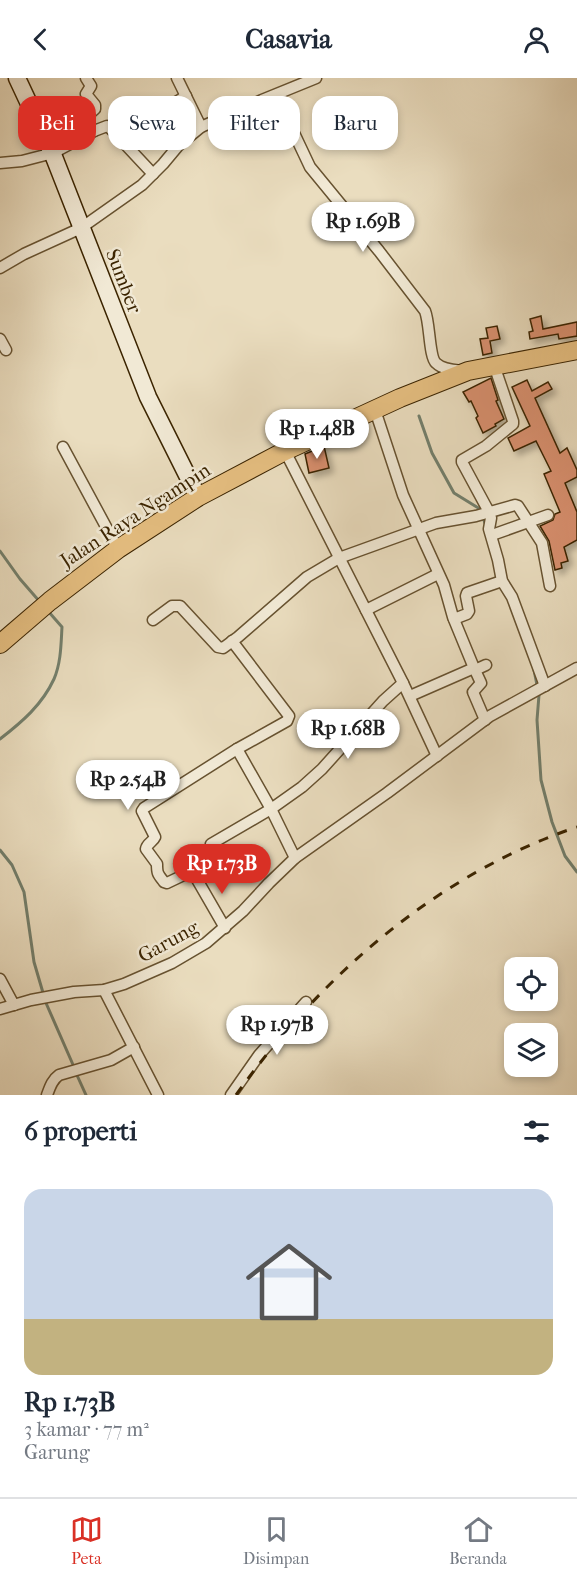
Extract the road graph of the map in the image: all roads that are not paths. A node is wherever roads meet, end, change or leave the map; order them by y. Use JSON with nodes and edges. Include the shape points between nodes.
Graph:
{"nodes":[{"id":1,"x":17,"y":78,"type":"edge"},
{"id":2,"x":86,"y":78,"type":"edge"},
{"id":3,"x":177,"y":78,"type":"edge"},
{"id":4,"x":316,"y":78,"type":"edge"},
{"id":5,"x":276,"y":95,"type":"junction"},
{"id":6,"x":88,"y":96,"type":"edge"},
{"id":7,"x":186,"y":96,"type":"edge"},
{"id":8,"x":196,"y":117,"type":"edge"},
{"id":9,"x":201,"y":127,"type":"junction"},
{"id":10,"x":58,"y":150,"type":"edge"},
{"id":11,"x":131,"y":150,"type":"edge"},
{"id":12,"x":52,"y":153,"type":"junction"},
{"id":13,"x":0,"y":163,"type":"edge"},
{"id":14,"x":153,"y":174,"type":"junction"},
{"id":15,"x":81,"y":228,"type":"junction"},
{"id":16,"x":0,"y":268,"type":"edge"},
{"id":17,"x":0,"y":339,"type":"edge"},
{"id":18,"x":6,"y":350,"type":"dead end"},
{"id":19,"x":577,"y":350,"type":"edge"},
{"id":20,"x":494,"y":365,"type":"junction"},
{"id":21,"x":468,"y":371,"type":"junction"},
{"id":22,"x":375,"y":410,"type":"junction"},
{"id":23,"x":63,"y":447,"type":"dead end"},
{"id":24,"x":285,"y":451,"type":"junction"},
{"id":25,"x":198,"y":497,"type":"junction"},
{"id":26,"x":489,"y":512,"type":"junction"},
{"id":27,"x":548,"y":515,"type":"dead end"},
{"id":28,"x":528,"y":523,"type":"junction"},
{"id":29,"x":418,"y":529,"type":"junction"},
{"id":30,"x":492,"y":535,"type":"junction"},
{"id":31,"x":118,"y":549,"type":"junction"},
{"id":32,"x":339,"y":558,"type":"junction"},
{"id":33,"x":438,"y":574,"type":"junction"},
{"id":34,"x":499,"y":582,"type":"junction"},
{"id":35,"x":549,"y":586,"type":"dead end"},
{"id":36,"x":366,"y":610,"type":"junction"},
{"id":37,"x":153,"y":620,"type":"dead end"},
{"id":38,"x":454,"y":620,"type":"junction"},
{"id":39,"x":232,"y":641,"type":"junction"},
{"id":40,"x":0,"y":644,"type":"edge"},
{"id":41,"x":486,"y":664,"type":"dead end"},
{"id":42,"x":577,"y":668,"type":"edge"},
{"id":43,"x":474,"y":669,"type":"junction"},
{"id":44,"x":403,"y":683,"type":"junction"},
{"id":45,"x":545,"y":686,"type":"junction"},
{"id":46,"x":410,"y":696,"type":"junction"},
{"id":47,"x":485,"y":720,"type":"junction"},
{"id":48,"x":237,"y":749,"type":"junction"},
{"id":49,"x":437,"y":756,"type":"junction"},
{"id":50,"x":271,"y":809,"type":"junction"},
{"id":51,"x":211,"y":844,"type":"dead end"},
{"id":52,"x":295,"y":858,"type":"junction"},
{"id":53,"x":225,"y":928,"type":"junction"},
{"id":54,"x":0,"y":979,"type":"edge"},
{"id":55,"x":104,"y":990,"type":"junction"},
{"id":56,"x":306,"y":1002,"type":"dead end"},
{"id":57,"x":14,"y":1005,"type":"junction"},
{"id":58,"x":0,"y":1009,"type":"edge"},
{"id":59,"x":134,"y":1047,"type":"junction"},
{"id":60,"x":47,"y":1095,"type":"edge"},
{"id":61,"x":158,"y":1095,"type":"edge"},
{"id":62,"x":231,"y":1095,"type":"edge"}],
"edges":[{"from":1,"to":12,"type":"street","name":"Sumber"},
{"from":2,"to":6,"type":"street","via":[[91,86]]},
{"from":3,"to":7,"type":"street"},
{"from":4,"to":5,"type":"street"},
{"from":5,"to":9,"type":"street"},
{"from":5,"to":21,"type":"street","via":[[310,166],[425,311],[436,364]]},
{"from":8,"to":9,"type":"street"},
{"from":9,"to":14,"type":"street"},
{"from":10,"to":12,"type":"street"},
{"from":11,"to":14,"type":"street"},
{"from":12,"to":13,"type":"street"},
{"from":12,"to":15,"type":"street","name":"Sumber"},
{"from":14,"to":15,"type":"street"},
{"from":15,"to":16,"type":"street"},
{"from":15,"to":25,"type":"street","name":"Sumber","via":[[148,397]]},
{"from":17,"to":18,"type":"street"},
{"from":19,"to":20,"type":"main road","name":"Jalan Raya Ngampin"},
{"from":20,"to":21,"type":"main road","name":"Jalan Raya Ngampin"},
{"from":20,"to":26,"type":"street","via":[[513,424],[462,460]]},
{"from":21,"to":22,"type":"main road","name":"Jalan Raya Ngampin"},
{"from":22,"to":24,"type":"main road","name":"Jalan Raya Ngampin"},
{"from":22,"to":29,"type":"street","via":[[396,478]]},
{"from":23,"to":31,"type":"street"},
{"from":24,"to":25,"type":"main road","name":"Jalan Raya Ngampin"},
{"from":24,"to":32,"type":"street"},
{"from":25,"to":31,"type":"main road","name":"Jalan Raya Ngampin"},
{"from":26,"to":28,"type":"street","via":[[515,505]]},
{"from":26,"to":29,"type":"street"},
{"from":26,"to":30,"type":"street"},
{"from":27,"to":28,"type":"street"},
{"from":28,"to":30,"type":"street"},
{"from":28,"to":35,"type":"street","via":[[542,543]]},
{"from":29,"to":32,"type":"street"},
{"from":29,"to":33,"type":"street"},
{"from":30,"to":34,"type":"street"},
{"from":31,"to":40,"type":"main road","name":"Jalan Raya Ngampin"},
{"from":32,"to":36,"type":"street"},
{"from":32,"to":39,"type":"street","via":[[307,577]]},
{"from":33,"to":36,"type":"street"},
{"from":33,"to":38,"type":"street"},
{"from":34,"to":38,"type":"street","via":[[467,593],[469,611]]},
{"from":34,"to":45,"type":"street","via":[[512,597]]},
{"from":36,"to":44,"type":"street"},
{"from":37,"to":39,"type":"street","via":[[172,606],[180,606],[218,647]]},
{"from":38,"to":43,"type":"street"},
{"from":39,"to":48,"type":"street","via":[[289,716],[287,721]]},
{"from":41,"to":43,"type":"street"},
{"from":42,"to":45,"type":"street","name":"Garung"},
{"from":43,"to":46,"type":"street"},
{"from":43,"to":47,"type":"street","via":[[481,684],[473,692]]},
{"from":44,"to":46,"type":"street"},
{"from":44,"to":50,"type":"street","via":[[322,769]]},
{"from":45,"to":47,"type":"street","name":"Garung"},
{"from":46,"to":49,"type":"street"},
{"from":47,"to":49,"type":"street","name":"Garung"},
{"from":48,"to":50,"type":"street"},
{"from":48,"to":53,"type":"street","via":[[142,811],[155,837],[146,849],[157,864],[158,874],[167,883],[190,872],[195,876]]},
{"from":49,"to":52,"type":"street","name":"Garung"},
{"from":50,"to":51,"type":"street"},
{"from":50,"to":52,"type":"street"},
{"from":52,"to":53,"type":"street","name":"Garung"},
{"from":53,"to":55,"type":"street","name":"Garung","via":[[172,963]]},
{"from":54,"to":57,"type":"street"},
{"from":55,"to":57,"type":"street","name":"Garung"},
{"from":55,"to":59,"type":"street"},
{"from":56,"to":62,"type":"street","via":[[259,1055]]},
{"from":57,"to":58,"type":"street","name":"Garung"},
{"from":59,"to":60,"type":"street","via":[[111,1060],[55,1078]]},
{"from":59,"to":61,"type":"street"}]}
